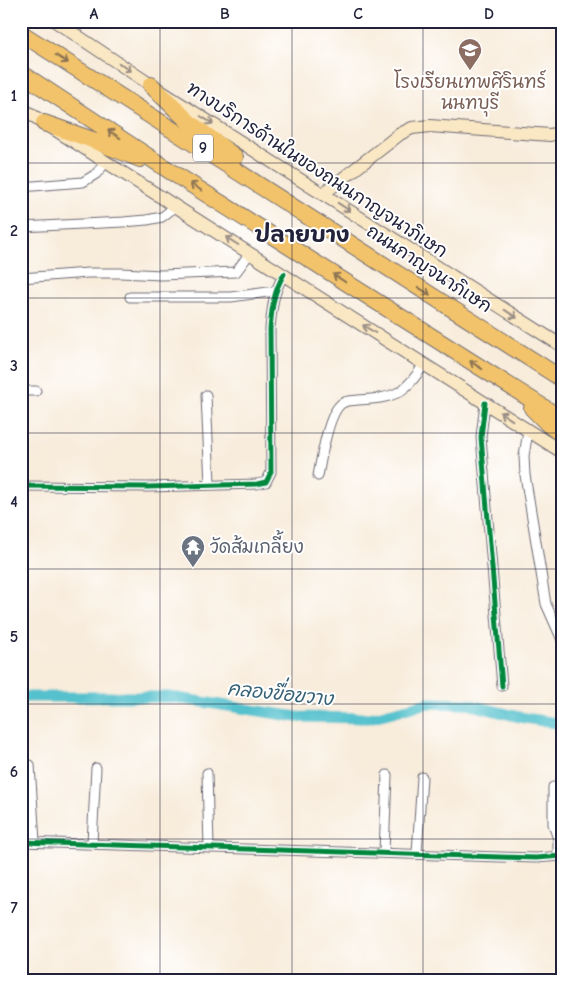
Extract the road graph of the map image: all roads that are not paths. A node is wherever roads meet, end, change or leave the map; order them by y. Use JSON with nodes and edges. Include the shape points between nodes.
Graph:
{"nodes":[{"id":1,"x":55,"y":21,"type":"edge"},
{"id":2,"x":21,"y":33,"type":"edge"},
{"id":3,"x":21,"y":73,"type":"edge"},
{"id":4,"x":151,"y":85,"type":"junction"},
{"id":5,"x":21,"y":108,"type":"edge"},
{"id":6,"x":21,"y":114,"type":"edge"},
{"id":7,"x":41,"y":121,"type":"junction"},
{"id":8,"x":562,"y":132,"type":"edge"},
{"id":9,"x":106,"y":162,"type":"junction"},
{"id":10,"x":170,"y":171,"type":"junction"},
{"id":11,"x":21,"y":188,"type":"edge"},
{"id":12,"x":323,"y":194,"type":"junction"},
{"id":13,"x":282,"y":198,"type":"junction"},
{"id":14,"x":176,"y":206,"type":"junction"},
{"id":15,"x":21,"y":227,"type":"edge"},
{"id":16,"x":250,"y":253,"type":"junction"},
{"id":17,"x":284,"y":274,"type":"junction"},
{"id":18,"x":21,"y":278,"type":"edge"},
{"id":19,"x":274,"y":292,"type":"junction"},
{"id":20,"x":130,"y":297,"type":"dead end"},
{"id":21,"x":512,"y":346,"type":"junction"},
{"id":22,"x":562,"y":346,"type":"edge"},
{"id":23,"x":424,"y":364,"type":"junction"},
{"id":24,"x":562,"y":368,"type":"edge"},
{"id":25,"x":562,"y":379,"type":"edge"},
{"id":26,"x":514,"y":389,"type":"junction"},
{"id":27,"x":21,"y":391,"type":"edge"},
{"id":28,"x":36,"y":391,"type":"dead end"},
{"id":29,"x":206,"y":396,"type":"dead end"},
{"id":30,"x":485,"y":402,"type":"junction"},
{"id":31,"x":562,"y":419,"type":"edge"},
{"id":32,"x":528,"y":431,"type":"junction"},
{"id":33,"x":562,"y":435,"type":"edge"},
{"id":34,"x":562,"y":452,"type":"edge"},
{"id":35,"x":318,"y":476,"type":"dead end"},
{"id":36,"x":210,"y":484,"type":"junction"},
{"id":37,"x":21,"y":486,"type":"edge"},
{"id":38,"x":562,"y":640,"type":"edge"},
{"id":39,"x":502,"y":686,"type":"dead end"},
{"id":40,"x":30,"y":764,"type":"dead end"},
{"id":41,"x":96,"y":768,"type":"dead end"},
{"id":42,"x":207,"y":773,"type":"dead end"},
{"id":43,"x":387,"y":775,"type":"dead end"},
{"id":44,"x":422,"y":777,"type":"dead end"},
{"id":45,"x":554,"y":787,"type":"dead end"},
{"id":46,"x":21,"y":842,"type":"edge"},
{"id":47,"x":35,"y":842,"type":"junction"},
{"id":48,"x":92,"y":843,"type":"junction"},
{"id":49,"x":209,"y":848,"type":"junction"},
{"id":50,"x":384,"y":853,"type":"junction"},
{"id":51,"x":417,"y":853,"type":"junction"},
{"id":52,"x":560,"y":856,"type":"edge"}],
"edges":[{"from":1,"to":4,"type":"main road","name":"ทางบริการด้านในของถนนกาญจนาภิเษก","one_way":true},
{"from":2,"to":13,"type":"highway","name":"ถนนกาญจนาภิเษก","number":"9","one_way":true},
{"from":10,"to":3,"type":"highway","number":"9","one_way":true},
{"from":4,"to":12,"type":"main road","name":"ทางบริการด้านในของถนนกาญจนาภิเษก","one_way":true},
{"from":4,"to":13,"type":"highway","via":[[190,123],[255,172]]},
{"from":5,"to":7,"type":"main road"},
{"from":6,"to":7,"type":"main road"},
{"from":7,"to":9,"type":"main road"},
{"from":7,"to":10,"type":"highway"},
{"from":8,"to":12,"type":"main road","via":[[550,135],[447,127],[412,128]]},
{"from":9,"to":11,"type":"street","via":[[83,182]]},
{"from":9,"to":14,"type":"main road"},
{"from":26,"to":10,"type":"highway","number":"9","one_way":true},
{"from":12,"to":22,"type":"main road","name":"ทางบริการด้านในของถนนกาญจนาภิเษก","one_way":true},
{"from":13,"to":21,"type":"highway","name":"ถนนกาญจนาภิเษก","number":"9","one_way":true},
{"from":14,"to":15,"type":"street","via":[[162,217],[147,220]]},
{"from":16,"to":14,"type":"main road","one_way":true},
{"from":16,"to":17,"type":"main road"},
{"from":16,"to":18,"type":"street","via":[[236,272],[88,273]]},
{"from":17,"to":19,"type":"street"},
{"from":23,"to":17,"type":"main road","one_way":true},
{"from":19,"to":20,"type":"street","via":[[231,297]]},
{"from":19,"to":36,"type":"street","via":[[270,329],[271,472],[262,483]]},
{"from":21,"to":24,"type":"highway"},
{"from":21,"to":25,"type":"highway","name":"ถนนกาญจนาภิเษก","number":"9"},
{"from":23,"to":30,"type":"main road"},
{"from":23,"to":35,"type":"street","via":[[411,384],[393,395],[341,403],[326,436]]},
{"from":26,"to":31,"type":"highway","number":"9"},
{"from":26,"to":33,"type":"highway"},
{"from":27,"to":28,"type":"street"},
{"from":29,"to":36,"type":"street"},
{"from":32,"to":30,"type":"main road","one_way":true},
{"from":30,"to":39,"type":"street","via":[[481,437]]},
{"from":32,"to":34,"type":"main road"},
{"from":32,"to":38,"type":"street","via":[[525,475],[546,604]]},
{"from":36,"to":37,"type":"street"},
{"from":40,"to":47,"type":"street"},
{"from":41,"to":48,"type":"street"},
{"from":42,"to":49,"type":"street"},
{"from":43,"to":50,"type":"street"},
{"from":44,"to":51,"type":"street"},
{"from":45,"to":52,"type":"street","via":[[553,824]]},
{"from":46,"to":47,"type":"street"},
{"from":47,"to":48,"type":"street"},
{"from":48,"to":49,"type":"street"},
{"from":49,"to":50,"type":"street"},
{"from":50,"to":51,"type":"street"},
{"from":51,"to":52,"type":"street","via":[[536,858]]}]}
